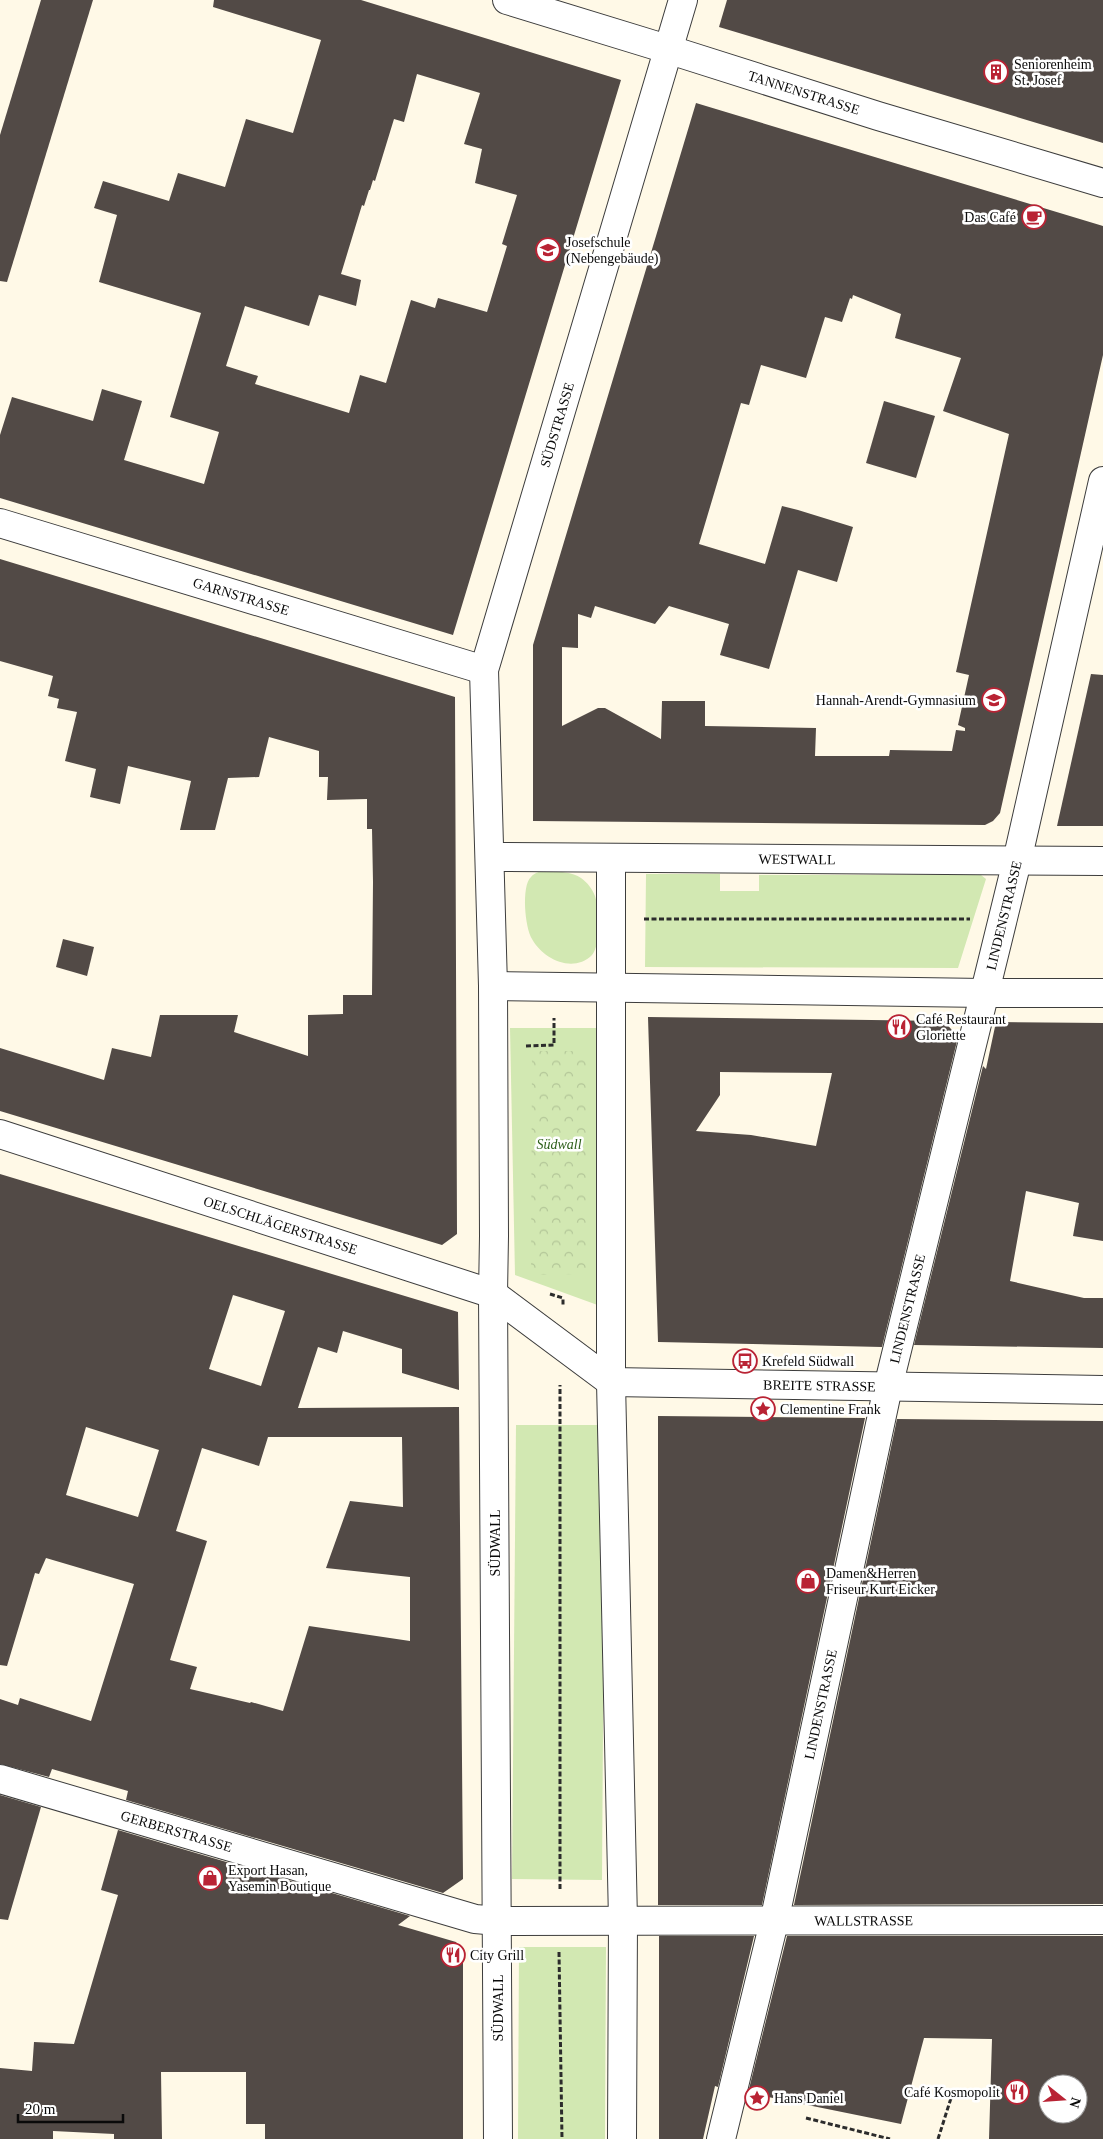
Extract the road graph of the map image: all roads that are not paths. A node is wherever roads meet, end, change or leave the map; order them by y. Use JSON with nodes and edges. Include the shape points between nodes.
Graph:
{"nodes":[{"id":1,"x":507,"y":0,"type":"edge"},
{"id":2,"x":683,"y":0,"type":"edge"},
{"id":3,"x":667,"y":49,"type":"junction"},
{"id":4,"x":1103,"y":183,"type":"edge"},
{"id":5,"x":1103,"y":481,"type":"edge"},
{"id":6,"x":0,"y":523,"type":"edge"},
{"id":7,"x":484,"y":670,"type":"junction"},
{"id":8,"x":491,"y":857,"type":"junction"},
{"id":9,"x":611,"y":858,"type":"junction"},
{"id":10,"x":1017,"y":861,"type":"junction"},
{"id":11,"x":1103,"y":861,"type":"edge"},
{"id":12,"x":494,"y":986,"type":"junction"},
{"id":13,"x":611,"y":988,"type":"junction"},
{"id":14,"x":984,"y":993,"type":"junction"},
{"id":15,"x":1103,"y":993,"type":"edge"},
{"id":16,"x":0,"y":1134,"type":"edge"},
{"id":17,"x":493,"y":1294,"type":"junction"},
{"id":18,"x":611,"y":1382,"type":"junction"},
{"id":19,"x":888,"y":1387,"type":"junction"},
{"id":20,"x":1103,"y":1390,"type":"edge"},
{"id":21,"x":0,"y":1779,"type":"edge"},
{"id":22,"x":623,"y":1920,"type":"junction"},
{"id":23,"x":1103,"y":1920,"type":"edge"},
{"id":24,"x":498,"y":1921,"type":"junction"},
{"id":25,"x":559,"y":1921,"type":"joint"},
{"id":26,"x":774,"y":1922,"type":"junction"},
{"id":27,"x":498,"y":2139,"type":"edge"},
{"id":28,"x":622,"y":2139,"type":"edge"},
{"id":29,"x":721,"y":2139,"type":"edge"}],
"edges":[{"from":1,"to":3,"type":"street","name":"TANNENSTRASSE"},
{"from":2,"to":3,"type":"street","name":"SÜDSTRASSE"},
{"from":3,"to":4,"type":"street","name":"TANNENSTRASSE"},
{"from":3,"to":7,"type":"street","name":"SÜDSTRASSE"},
{"from":5,"to":10,"type":"street","name":"LINDENSTRASSE"},
{"from":6,"to":7,"type":"street","name":"GARNSTRASSE"},
{"from":7,"to":8,"type":"street","name":"SÜDSTRASSE"},
{"from":8,"to":9,"type":"street","name":"WESTWALL"},
{"from":8,"to":12,"type":"street","name":"SÜDWALL"},
{"from":9,"to":10,"type":"street","name":"WESTWALL"},
{"from":9,"to":13,"type":"street"},
{"from":10,"to":11,"type":"street","name":"WESTWALL"},
{"from":10,"to":14,"type":"street","name":"LINDENSTRASSE"},
{"from":12,"to":13,"type":"street"},
{"from":12,"to":17,"type":"street","name":"SÜDWALL"},
{"from":13,"to":14,"type":"street"},
{"from":13,"to":18,"type":"street"},
{"from":14,"to":15,"type":"street"},
{"from":14,"to":19,"type":"street","name":"LINDENSTRASSE"},
{"from":16,"to":17,"type":"street","name":"OELSCHLÄGERSTRASSE"},
{"from":17,"to":18,"type":"street","name":"OELSCHLÄGERSTRASSE"},
{"from":17,"to":24,"type":"street","name":"SÜDWALL"},
{"from":18,"to":19,"type":"street","name":"BREITE STRASSE"},
{"from":18,"to":22,"type":"street"},
{"from":19,"to":20,"type":"street","name":"BREITE STRASSE"},
{"from":19,"to":26,"type":"street","name":"LINDENSTRASSE"},
{"from":21,"to":24,"type":"street","name":"GERBERSTRASSE","via":[[462,1916]]},
{"from":22,"to":25,"type":"street","name":"WALLSTRASSE"},
{"from":22,"to":26,"type":"street","name":"WALLSTRASSE"},
{"from":22,"to":28,"type":"street"},
{"from":23,"to":26,"type":"street","name":"WALLSTRASSE"},
{"from":24,"to":25,"type":"street","name":"GERBERSTRASSE"},
{"from":24,"to":27,"type":"street","name":"SÜDWALL"},
{"from":26,"to":29,"type":"street","name":"LINDENSTRASSE"}]}
